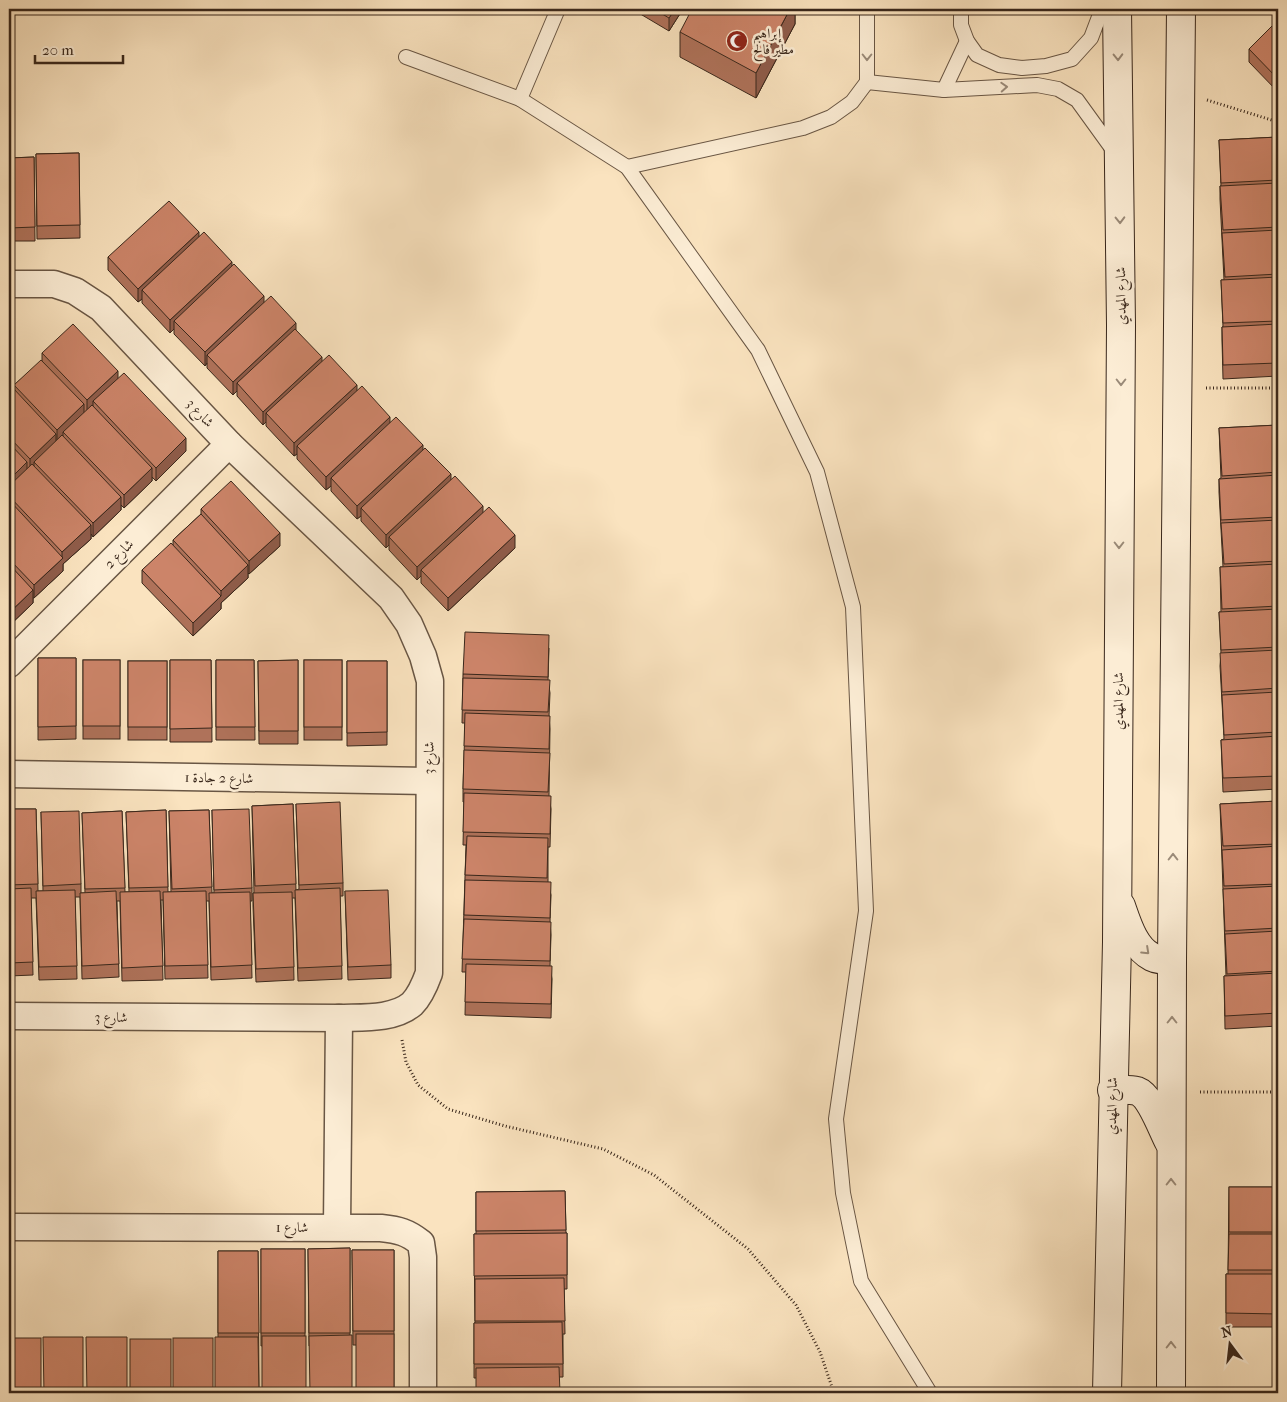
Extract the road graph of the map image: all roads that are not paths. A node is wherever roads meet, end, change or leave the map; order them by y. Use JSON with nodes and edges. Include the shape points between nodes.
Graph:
{"nodes":[{"id":1,"x":558,"y":9,"type":"edge"},
{"id":2,"x":867,"y":9,"type":"edge"},
{"id":3,"x":962,"y":9,"type":"edge"},
{"id":4,"x":1102,"y":9,"type":"edge"},
{"id":5,"x":1117,"y":9,"type":"edge"},
{"id":6,"x":1181,"y":9,"type":"edge"},
{"id":7,"x":966,"y":41,"type":"junction"},
{"id":8,"x":406,"y":56,"type":"dead end"},
{"id":9,"x":867,"y":82,"type":"junction"},
{"id":10,"x":944,"y":90,"type":"junction"},
{"id":11,"x":520,"y":100,"type":"junction"},
{"id":12,"x":1119,"y":158,"type":"junction"},
{"id":13,"x":626,"y":167,"type":"junction"},
{"id":14,"x":19,"y":284,"type":"edge"},
{"id":15,"x":9,"y":305,"type":"edge"},
{"id":16,"x":229,"y":444,"type":"junction"},
{"id":17,"x":9,"y":664,"type":"edge"},
{"id":18,"x":9,"y":774,"type":"edge"},
{"id":19,"x":428,"y":781,"type":"junction"},
{"id":20,"x":1116,"y":895,"type":"junction"},
{"id":21,"x":1172,"y":960,"type":"junction"},
{"id":22,"x":9,"y":1016,"type":"edge"},
{"id":23,"x":339,"y":1018,"type":"junction"},
{"id":24,"x":1112,"y":1090,"type":"junction"},
{"id":25,"x":1171,"y":1148,"type":"junction"},
{"id":26,"x":9,"y":1227,"type":"edge"},
{"id":27,"x":337,"y":1227,"type":"junction"},
{"id":28,"x":423,"y":1393,"type":"edge"},
{"id":29,"x":930,"y":1393,"type":"edge"},
{"id":30,"x":1107,"y":1393,"type":"edge"},
{"id":31,"x":1171,"y":1393,"type":"edge"}],
"edges":[{"from":1,"to":11,"type":"lane"},
{"from":2,"to":9,"type":"lane","one_way":true},
{"from":3,"to":7,"type":"lane","via":[[961,25]]},
{"from":4,"to":7,"type":"lane","via":[[1091,38],[1072,59],[1046,66],[1022,68],[999,65],[977,55]]},
{"from":5,"to":12,"type":"main road","name":"شارع المهدي","one_way":true},
{"from":21,"to":6,"type":"main road","one_way":true},
{"from":7,"to":10,"type":"lane"},
{"from":8,"to":11,"type":"lane"},
{"from":9,"to":10,"type":"lane"},
{"from":9,"to":13,"type":"lane","via":[[852,102],[831,117],[803,128]]},
{"from":10,"to":12,"type":"lane","one_way":true,"via":[[1037,85],[1058,90],[1077,100]]},
{"from":11,"to":13,"type":"lane"},
{"from":12,"to":20,"type":"main road","name":"شارع المهدي","one_way":true,"via":[[1121,325]]},
{"from":13,"to":29,"type":"lane","via":[[758,350],[817,472],[853,607],[866,911],[836,1119],[841,1174],[860,1280]]},
{"from":14,"to":15,"type":"street"},
{"from":14,"to":16,"type":"street","name":"شارع 3","via":[[54,284],[75,291],[101,308]]},
{"from":16,"to":17,"type":"street","name":"شارع 2"},
{"from":16,"to":19,"type":"street","name":"شارع 3","via":[[391,598],[409,624],[430,681]]},
{"from":18,"to":19,"type":"street","name":"شارع 2 جادة 1"},
{"from":19,"to":23,"type":"street","name":"شارع 3","via":[[429,973],[422,991],[411,1004],[396,1012]]},
{"from":20,"to":21,"type":"main road","one_way":true,"via":[[1128,926],[1143,951],[1152,957]]},
{"from":20,"to":24,"type":"main road","name":"شارع المهدي"},
{"from":25,"to":21,"type":"main road","one_way":true},
{"from":22,"to":23,"type":"street","name":"شارع 3"},
{"from":23,"to":27,"type":"street"},
{"from":24,"to":25,"type":"main road","via":[[1138,1091],[1144,1095]]},
{"from":24,"to":30,"type":"main road","name":"شارع المهدي"},
{"from":31,"to":25,"type":"main road","one_way":true},
{"from":26,"to":27,"type":"street","name":"شارع 1"},
{"from":27,"to":28,"type":"street","name":"شارع 1","via":[[398,1230],[421,1243]]}]}
